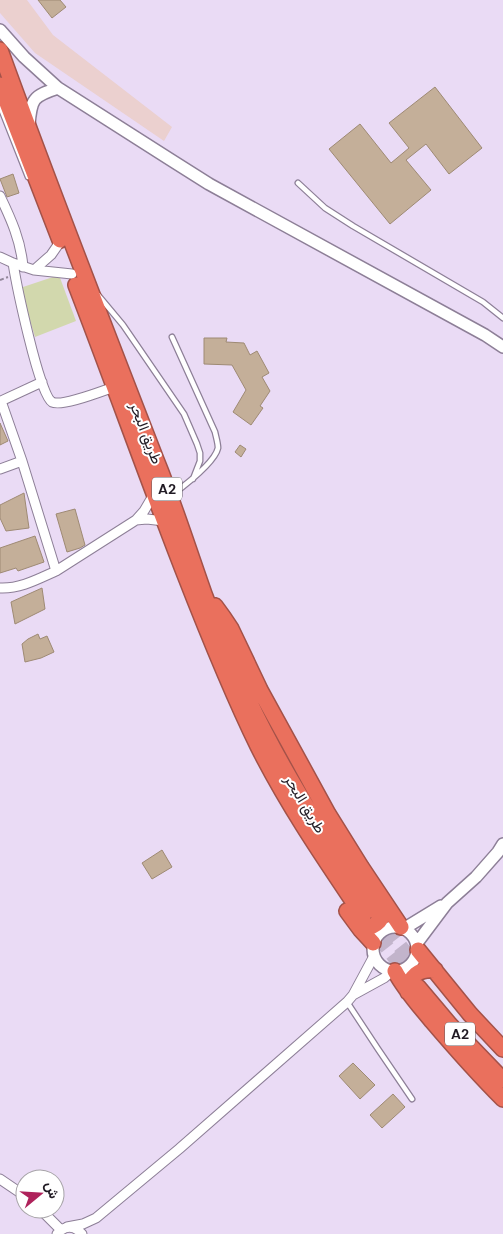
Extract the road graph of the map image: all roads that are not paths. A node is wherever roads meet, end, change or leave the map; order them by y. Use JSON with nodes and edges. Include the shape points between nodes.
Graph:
{"nodes":[{"id":1,"x":0,"y":30,"type":"edge"},
{"id":2,"x":0,"y":50,"type":"edge"},
{"id":3,"x":0,"y":85,"type":"edge"},
{"id":4,"x":58,"y":88,"type":"junction"},
{"id":5,"x":3,"y":113,"type":"edge"},
{"id":6,"x":29,"y":129,"type":"junction"},
{"id":7,"x":298,"y":183,"type":"dead end"},
{"id":8,"x":32,"y":187,"type":"dead end"},
{"id":9,"x":0,"y":196,"type":"edge"},
{"id":10,"x":56,"y":244,"type":"junction"},
{"id":11,"x":0,"y":257,"type":"edge"},
{"id":12,"x":13,"y":263,"type":"junction"},
{"id":13,"x":24,"y":267,"type":"junction"},
{"id":14,"x":34,"y":270,"type":"junction"},
{"id":15,"x":72,"y":274,"type":"junction"},
{"id":16,"x":87,"y":284,"type":"junction"},
{"id":17,"x":503,"y":318,"type":"edge"},
{"id":18,"x":172,"y":337,"type":"dead end"},
{"id":19,"x":503,"y":347,"type":"edge"},
{"id":20,"x":42,"y":382,"type":"junction"},
{"id":21,"x":114,"y":387,"type":"junction"},
{"id":22,"x":22,"y":461,"type":"junction"},
{"id":23,"x":0,"y":470,"type":"edge"},
{"id":24,"x":193,"y":479,"type":"junction"},
{"id":25,"x":154,"y":494,"type":"junction"},
{"id":26,"x":170,"y":496,"type":"junction"},
{"id":27,"x":136,"y":520,"type":"junction"},
{"id":28,"x":164,"y":521,"type":"junction"},
{"id":29,"x":56,"y":571,"type":"junction"},
{"id":30,"x":0,"y":588,"type":"edge"},
{"id":31,"x":503,"y":844,"type":"edge"},
{"id":32,"x":447,"y":903,"type":"junction"},
{"id":33,"x":370,"y":915,"type":"junction"},
{"id":34,"x":403,"y":928,"type":"junction"},
{"id":35,"x":417,"y":946,"type":"junction"},
{"id":36,"x":374,"y":950,"type":"junction"},
{"id":37,"x":394,"y":971,"type":"junction"},
{"id":38,"x":422,"y":983,"type":"junction"},
{"id":39,"x":350,"y":998,"type":"junction"},
{"id":40,"x":503,"y":1049,"type":"edge"},
{"id":41,"x":503,"y":1067,"type":"edge"},
{"id":42,"x":503,"y":1080,"type":"edge"},
{"id":43,"x":412,"y":1099,"type":"dead end"},
{"id":44,"x":503,"y":1099,"type":"edge"},
{"id":45,"x":0,"y":1179,"type":"edge"},
{"id":46,"x":15,"y":1189,"type":"edge"},
{"id":47,"x":96,"y":1218,"type":"junction"},
{"id":48,"x":50,"y":1219,"type":"edge"},
{"id":49,"x":62,"y":1230,"type":"edge"},
{"id":50,"x":82,"y":1234,"type":"edge"},
{"id":51,"x":87,"y":1234,"type":"edge"}],
"edges":[{"from":1,"to":4,"type":"main road"},
{"from":2,"to":6,"type":"highway","name":"طريق البحر","number":"A2"},
{"from":3,"to":5,"type":"highway","name":"طريق البحر","number":"A2"},
{"from":4,"to":6,"type":"main road","via":[[40,95],[33,102]]},
{"from":4,"to":19,"type":"main road","via":[[209,184]]},
{"from":5,"to":8,"type":"lane"},
{"from":5,"to":10,"type":"highway","name":"طريق البحر","number":"A2"},
{"from":6,"to":16,"type":"highway","name":"طريق البحر","number":"A2"},
{"from":7,"to":17,"type":"lane","via":[[325,208],[483,302]]},
{"from":9,"to":13,"type":"street","via":[[17,236]]},
{"from":10,"to":14,"type":"street","via":[[51,255]]},
{"from":10,"to":15,"type":"highway","name":"طريق البحر","number":"A2"},
{"from":11,"to":12,"type":"street"},
{"from":12,"to":13,"type":"street"},
{"from":12,"to":20,"type":"street"},
{"from":13,"to":14,"type":"street"},
{"from":14,"to":15,"type":"street"},
{"from":15,"to":21,"type":"highway","name":"طريق البحر","number":"A2"},
{"from":16,"to":24,"type":"lane","via":[[123,325],[184,414],[200,453]]},
{"from":16,"to":26,"type":"highway","name":"طريق البحر","number":"A2"},
{"from":18,"to":24,"type":"lane","via":[[218,441],[215,455]]},
{"from":20,"to":21,"type":"street","via":[[49,399],[58,403]]},
{"from":20,"to":22,"type":"street","via":[[1,401]]},
{"from":21,"to":25,"type":"highway","name":"طريق البحر","number":"A2"},
{"from":22,"to":23,"type":"street"},
{"from":22,"to":29,"type":"street"},
{"from":24,"to":26,"type":"lane"},
{"from":25,"to":27,"type":"street"},
{"from":25,"to":28,"type":"highway","name":"طريق البحر","number":"A2"},
{"from":26,"to":33,"type":"highway","name":"طريق البحر","number":"A2","via":[[204,594],[245,692],[281,764]]},
{"from":27,"to":28,"type":"street"},
{"from":27,"to":29,"type":"street"},
{"from":28,"to":33,"type":"highway","name":"طريق البحر","number":"A2","via":[[243,715],[276,780],[313,841]]},
{"from":29,"to":30,"type":"street","via":[[15,587]]},
{"from":31,"to":32,"type":"main road","via":[[476,877]]},
{"from":32,"to":34,"type":"main road"},
{"from":32,"to":35,"type":"main road"},
{"from":33,"to":34,"type":"highway"},
{"from":33,"to":36,"type":"highway"},
{"from":34,"to":35,"type":"main road","via":[[414,937]]},
{"from":34,"to":36,"type":"main road","via":[[394,926],[381,931],[376,937]]},
{"from":35,"to":37,"type":"main road","via":[[413,962],[402,970]]},
{"from":35,"to":38,"type":"highway"},
{"from":36,"to":37,"type":"main road","via":[[378,963]]},
{"from":36,"to":39,"type":"street"},
{"from":37,"to":38,"type":"highway","via":[[401,982]]},
{"from":37,"to":39,"type":"street"},
{"from":38,"to":40,"type":"highway","via":[[470,1014]]},
{"from":38,"to":41,"type":"highway","number":"A2"},
{"from":38,"to":42,"type":"highway","number":"A2","via":[[450,1025]]},
{"from":38,"to":44,"type":"highway","via":[[482,1078]]},
{"from":39,"to":43,"type":"lane","via":[[378,1049]]},
{"from":39,"to":47,"type":"street"},
{"from":45,"to":46,"type":"street"},
{"from":47,"to":49,"type":"street"},
{"from":47,"to":51,"type":"street"},
{"from":48,"to":49,"type":"street"},
{"from":49,"to":50,"type":"street","via":[[74,1228]]}]}
